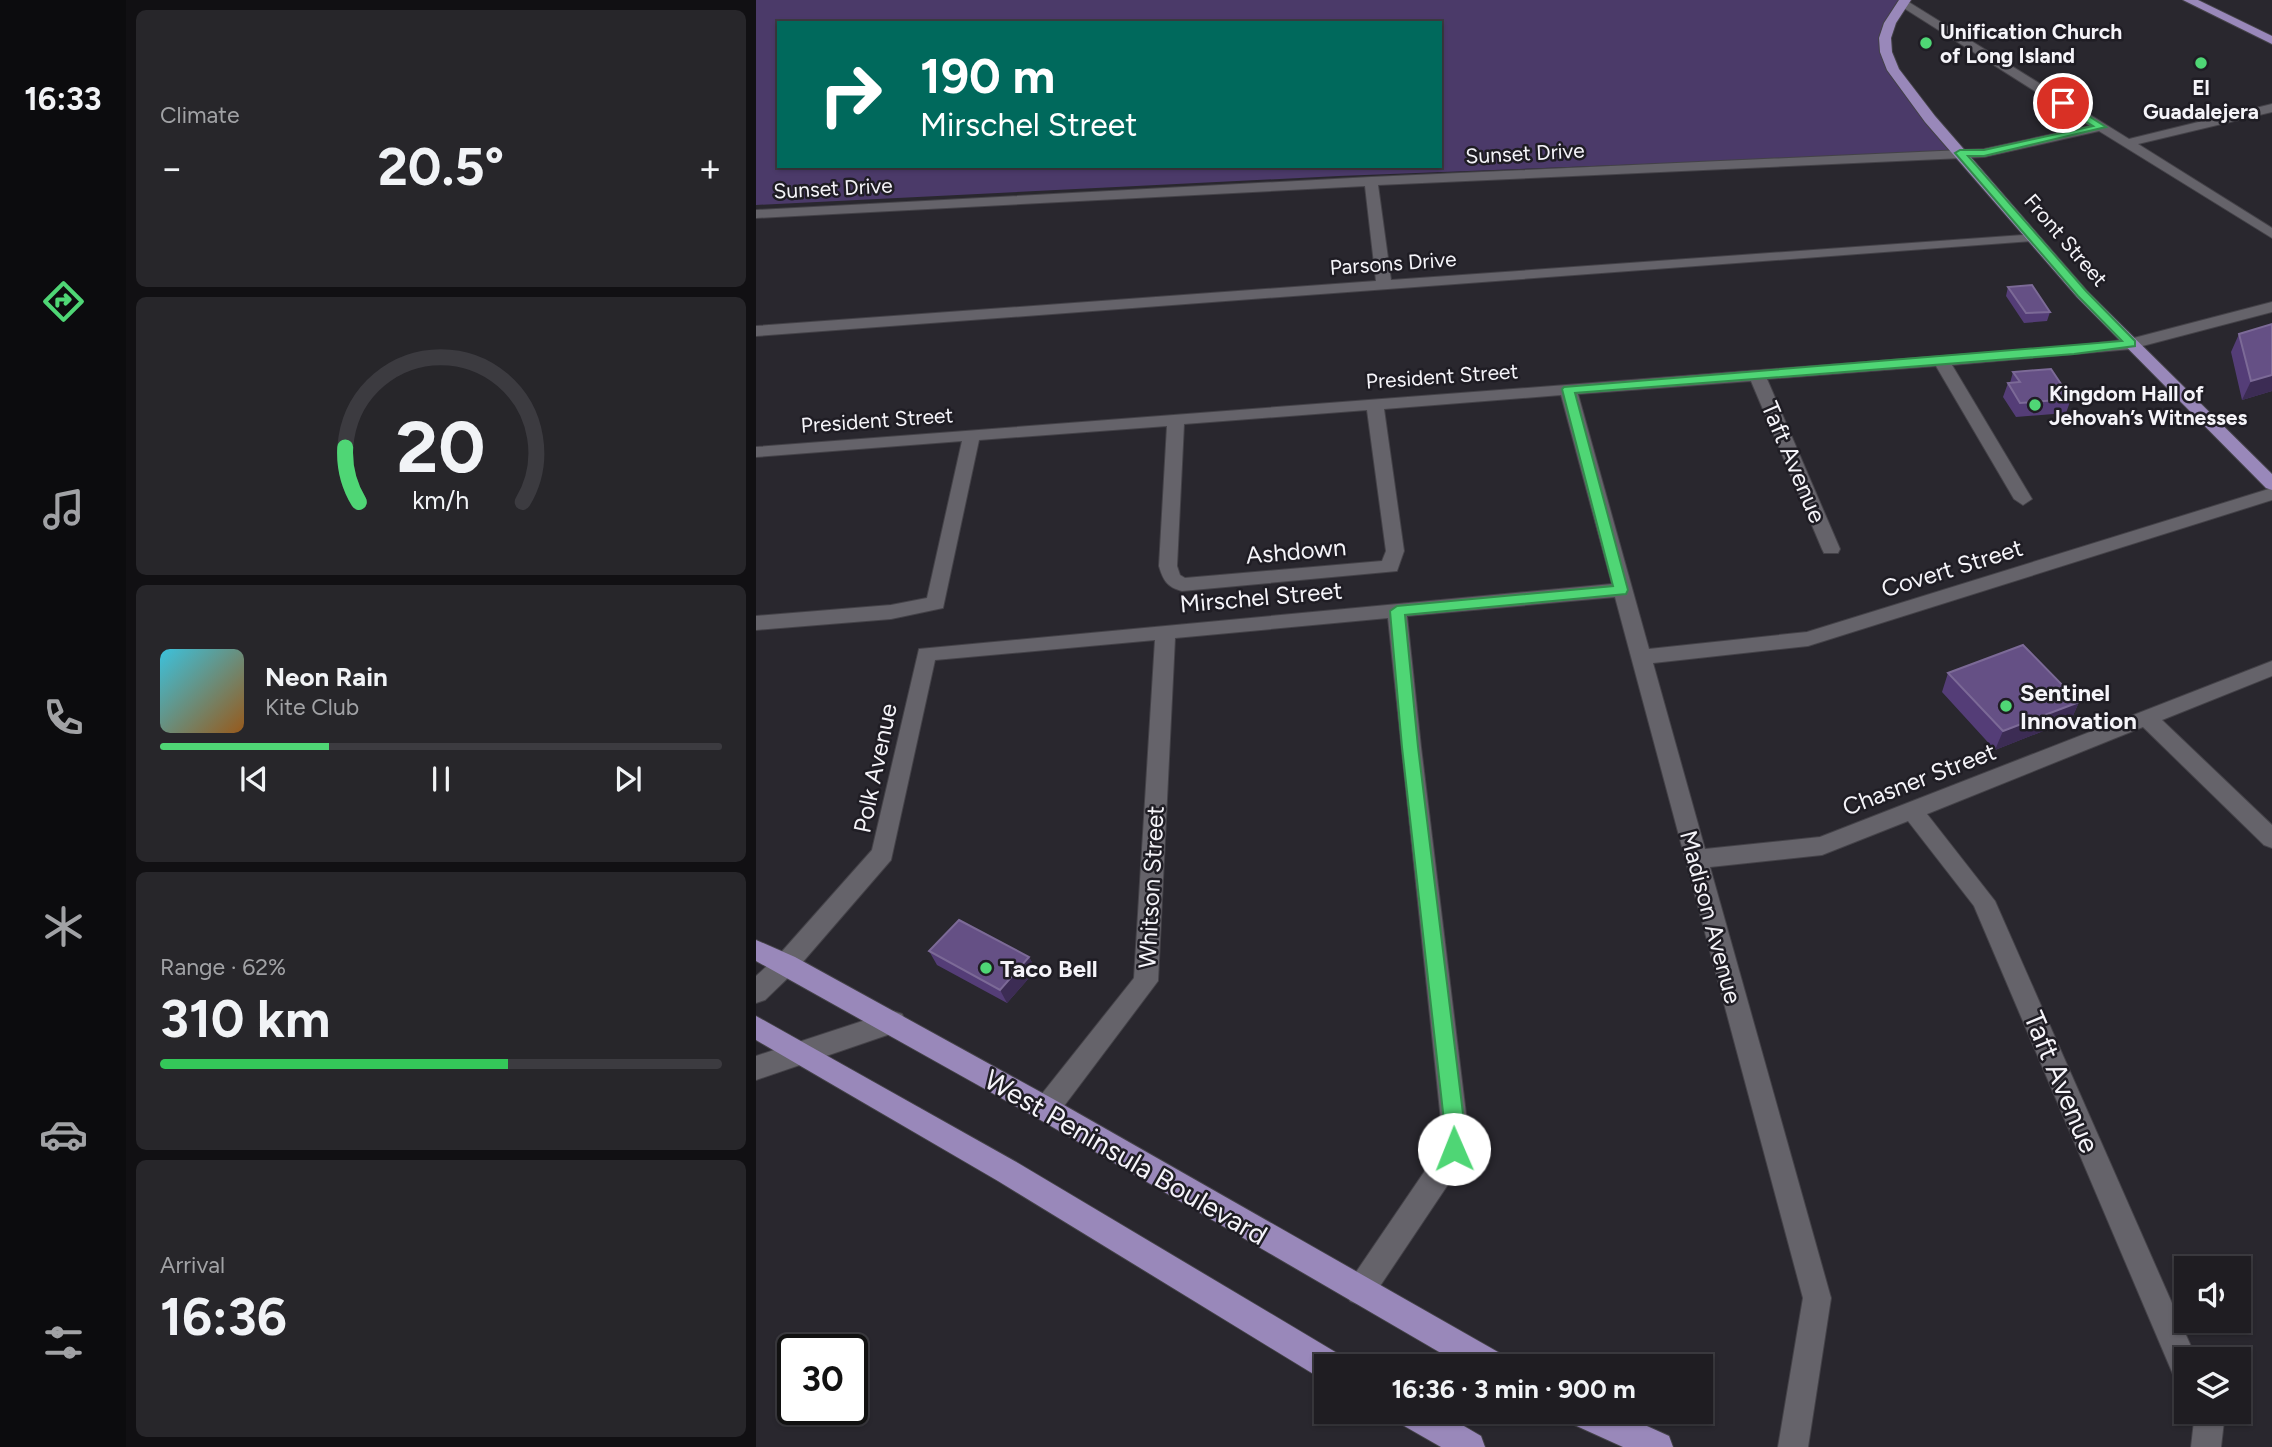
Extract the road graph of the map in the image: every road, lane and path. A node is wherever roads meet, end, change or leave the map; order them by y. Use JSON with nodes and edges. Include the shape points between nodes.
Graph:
{"nodes":[{"id":1,"x":2189,"y":0,"type":"edge"},
{"id":2,"x":1904,"y":1,"type":"edge"},
{"id":3,"x":2272,"y":40,"type":"edge"},
{"id":4,"x":2272,"y":108,"type":"edge"},
{"id":5,"x":2101,"y":127,"type":"junction"},
{"id":6,"x":2128,"y":143,"type":"junction"},
{"id":7,"x":1960,"y":153,"type":"junction"},
{"id":8,"x":1371,"y":181,"type":"junction"},
{"id":9,"x":756,"y":214,"type":"edge"},
{"id":10,"x":2272,"y":234,"type":"edge"},
{"id":11,"x":2032,"y":237,"type":"junction"},
{"id":12,"x":1384,"y":285,"type":"junction"},
{"id":13,"x":2272,"y":307,"type":"edge"},
{"id":14,"x":756,"y":331,"type":"edge"},
{"id":15,"x":2131,"y":344,"type":"junction"},
{"id":16,"x":1941,"y":360,"type":"junction"},
{"id":17,"x":1757,"y":375,"type":"junction"},
{"id":18,"x":1568,"y":389,"type":"junction"},
{"id":19,"x":1375,"y":404,"type":"junction"},
{"id":20,"x":1176,"y":419,"type":"junction"},
{"id":21,"x":972,"y":435,"type":"junction"},
{"id":22,"x":759,"y":452,"type":"edge"},
{"id":23,"x":756,"y":470,"type":"edge"},
{"id":24,"x":2272,"y":484,"type":"edge"},
{"id":25,"x":2272,"y":494,"type":"edge"},
{"id":26,"x":2023,"y":499,"type":"dead end"},
{"id":27,"x":1831,"y":549,"type":"dead end"},
{"id":28,"x":1621,"y":590,"type":"junction"},
{"id":29,"x":1397,"y":611,"type":"junction"},
{"id":30,"x":756,"y":623,"type":"edge"},
{"id":31,"x":1165,"y":632,"type":"junction"},
{"id":32,"x":1640,"y":657,"type":"junction"},
{"id":33,"x":2272,"y":668,"type":"edge"},
{"id":34,"x":922,"y":673,"type":"joint"},
{"id":35,"x":2147,"y":718,"type":"junction"},
{"id":36,"x":1912,"y":811,"type":"junction"},
{"id":37,"x":2272,"y":839,"type":"edge"},
{"id":38,"x":1695,"y":859,"type":"junction"},
{"id":39,"x":756,"y":950,"type":"edge"},
{"id":40,"x":786,"y":964,"type":"junction"},
{"id":41,"x":756,"y":992,"type":"edge"},
{"id":42,"x":893,"y":1023,"type":"junction"},
{"id":43,"x":756,"y":1027,"type":"edge"},
{"id":44,"x":802,"y":1052,"type":"junction"},
{"id":45,"x":756,"y":1068,"type":"edge"},
{"id":46,"x":1046,"y":1109,"type":"junction"},
{"id":47,"x":1360,"y":1291,"type":"junction"},
{"id":48,"x":2177,"y":1347,"type":"edge"},
{"id":49,"x":1471,"y":1354,"type":"edge"},
{"id":50,"x":1314,"y":1357,"type":"edge"},
{"id":51,"x":1431,"y":1424,"type":"edge"},
{"id":52,"x":1607,"y":1424,"type":"edge"},
{"id":53,"x":2209,"y":1424,"type":"edge"},
{"id":54,"x":1470,"y":1447,"type":"edge"},
{"id":55,"x":1658,"y":1447,"type":"edge"},
{"id":56,"x":1793,"y":1447,"type":"edge"},
{"id":57,"x":2206,"y":1447,"type":"edge"}],
"edges":[{"from":1,"to":3,"type":"main road"},
{"from":2,"to":5,"type":"street"},
{"from":2,"to":7,"type":"main road","name":"Front Street","via":[[1885,37],[1891,66]]},
{"from":4,"to":6,"type":"street"},
{"from":5,"to":6,"type":"street"},
{"from":5,"to":7,"type":"street","name":"Sunset Drive","via":[[1984,153]]},
{"from":6,"to":10,"type":"street"},
{"from":7,"to":8,"type":"street","name":"Sunset Drive"},
{"from":7,"to":11,"type":"main road","name":"Front Street"},
{"from":8,"to":9,"type":"street","name":"Sunset Drive"},
{"from":8,"to":12,"type":"street"},
{"from":11,"to":12,"type":"street","name":"Parsons Drive"},
{"from":11,"to":15,"type":"main road","name":"Front Street"},
{"from":12,"to":14,"type":"street","name":"Parsons Drive"},
{"from":13,"to":15,"type":"street","name":"President Street"},
{"from":15,"to":16,"type":"street","name":"President Street"},
{"from":15,"to":24,"type":"main road","name":"Front Street"},
{"from":16,"to":17,"type":"street","name":"President Street"},
{"from":16,"to":26,"type":"street"},
{"from":17,"to":18,"type":"street","name":"President Street"},
{"from":17,"to":27,"type":"street","name":"Taft Avenue"},
{"from":18,"to":19,"type":"street","name":"President Street"},
{"from":18,"to":28,"type":"street","name":"Madison Avenue"},
{"from":19,"to":20,"type":"street","name":"President Street"},
{"from":19,"to":20,"type":"street","name":"Ashdown","via":[[1395,551],[1390,567],[1182,585],[1172,579],[1168,566]]},
{"from":20,"to":21,"type":"street","name":"President Street"},
{"from":21,"to":22,"type":"street","name":"President Street"},
{"from":21,"to":30,"type":"street","via":[[936,603],[891,612]]},
{"from":22,"to":23,"type":"street"},
{"from":25,"to":32,"type":"street","name":"Covert Street","via":[[1808,639]]},
{"from":28,"to":29,"type":"street","name":"Mirschel Street"},
{"from":28,"to":32,"type":"street","name":"Madison Avenue"},
{"from":29,"to":31,"type":"street","name":"Mirschel Street"},
{"from":29,"to":47,"type":"street","via":[[1454,1149]]},
{"from":31,"to":34,"type":"street","name":"Mirschel Street","via":[[926,654]]},
{"from":31,"to":46,"type":"street","name":"Whitson Street","via":[[1146,981]]},
{"from":32,"to":38,"type":"street","name":"Madison Avenue"},
{"from":33,"to":35,"type":"street","name":"Chasner Street"},
{"from":34,"to":40,"type":"street","name":"Polk Avenue","via":[[883,854]]},
{"from":35,"to":36,"type":"street","name":"Chasner Street"},
{"from":35,"to":37,"type":"street"},
{"from":36,"to":38,"type":"street","name":"Chasner Street","via":[[1822,846]]},
{"from":36,"to":48,"type":"street","name":"Taft Avenue","via":[[1983,901]]},
{"from":38,"to":56,"type":"street","name":"Madison Avenue","via":[[1816,1298]]},
{"from":39,"to":40,"type":"main road","name":"West Peninsula Boulevard"},
{"from":40,"to":41,"type":"street","name":"Polk Avenue"},
{"from":40,"to":42,"type":"main road","name":"West Peninsula Boulevard"},
{"from":42,"to":44,"type":"street"},
{"from":42,"to":46,"type":"main road","name":"West Peninsula Boulevard"},
{"from":43,"to":44,"type":"main road"},
{"from":44,"to":45,"type":"street"},
{"from":44,"to":50,"type":"main road"},
{"from":46,"to":47,"type":"main road","name":"West Peninsula Boulevard"},
{"from":47,"to":49,"type":"main road","name":"West Peninsula Boulevard"},
{"from":51,"to":54,"type":"main road"},
{"from":52,"to":55,"type":"main road"},
{"from":53,"to":57,"type":"street"}]}
